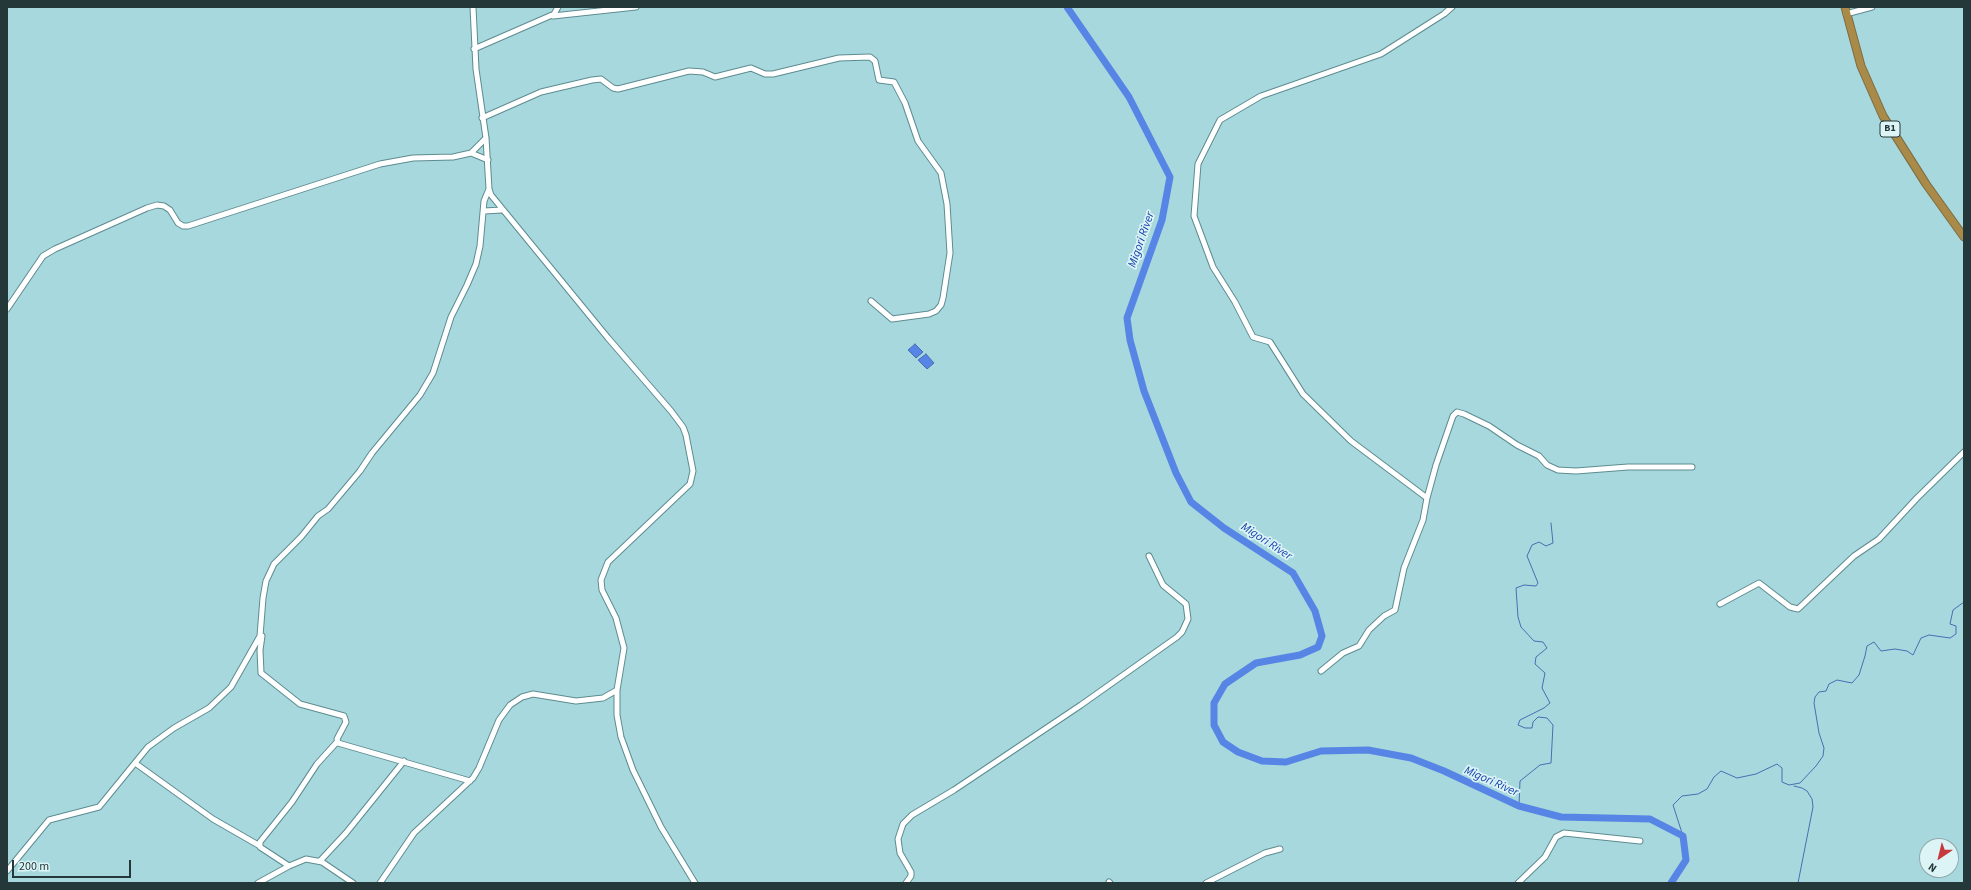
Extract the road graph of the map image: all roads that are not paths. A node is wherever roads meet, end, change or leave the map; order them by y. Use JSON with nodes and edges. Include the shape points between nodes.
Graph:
{"nodes":[{"id":1,"x":473,"y":7,"type":"edge"},
{"id":2,"x":558,"y":7,"type":"edge"},
{"id":3,"x":636,"y":7,"type":"edge"},
{"id":4,"x":1452,"y":7,"type":"edge"},
{"id":5,"x":1872,"y":7,"type":"edge"},
{"id":6,"x":1845,"y":10,"type":"edge"},
{"id":7,"x":552,"y":15,"type":"junction"},
{"id":8,"x":474,"y":49,"type":"junction"},
{"id":9,"x":482,"y":118,"type":"junction"},
{"id":10,"x":486,"y":138,"type":"junction"},
{"id":11,"x":471,"y":153,"type":"junction"},
{"id":12,"x":488,"y":160,"type":"junction"},
{"id":13,"x":489,"y":189,"type":"junction"},
{"id":14,"x":502,"y":210,"type":"junction"},
{"id":15,"x":484,"y":211,"type":"junction"},
{"id":16,"x":1964,"y":237,"type":"edge"},
{"id":17,"x":871,"y":301,"type":"dead end"},
{"id":18,"x":7,"y":309,"type":"edge"},
{"id":19,"x":1964,"y":452,"type":"edge"},
{"id":20,"x":1692,"y":467,"type":"dead end"},
{"id":21,"x":1427,"y":498,"type":"junction"},
{"id":22,"x":1149,"y":556,"type":"dead end"},
{"id":23,"x":1720,"y":604,"type":"dead end"},
{"id":24,"x":262,"y":625,"type":"junction"},
{"id":25,"x":1321,"y":671,"type":"dead end"},
{"id":26,"x":616,"y":690,"type":"junction"},
{"id":27,"x":603,"y":698,"type":"junction"},
{"id":28,"x":616,"y":701,"type":"junction"},
{"id":29,"x":337,"y":742,"type":"junction"},
{"id":30,"x":404,"y":761,"type":"junction"},
{"id":31,"x":135,"y":763,"type":"junction"},
{"id":32,"x":470,"y":781,"type":"junction"},
{"id":33,"x":1640,"y":840,"type":"dead end"},
{"id":34,"x":260,"y":846,"type":"junction"},
{"id":35,"x":1280,"y":849,"type":"dead end"},
{"id":36,"x":320,"y":861,"type":"junction"},
{"id":37,"x":289,"y":866,"type":"junction"},
{"id":38,"x":7,"y":871,"type":"edge"},
{"id":39,"x":258,"y":883,"type":"edge"},
{"id":40,"x":353,"y":883,"type":"edge"},
{"id":41,"x":380,"y":883,"type":"edge"},
{"id":42,"x":695,"y":883,"type":"edge"},
{"id":43,"x":906,"y":883,"type":"edge"},
{"id":44,"x":1206,"y":883,"type":"edge"},
{"id":45,"x":1518,"y":883,"type":"edge"}],
"edges":[{"from":1,"to":8,"type":"street"},
{"from":2,"to":7,"type":"street"},
{"from":3,"to":7,"type":"street"},
{"from":4,"to":21,"type":"street","via":[[1381,54],[1261,96],[1220,120],[1198,164],[1194,216],[1212,267],[1235,302],[1252,337],[1270,342],[1303,394],[1351,441]]},
{"from":5,"to":6,"type":"street"},
{"from":6,"to":16,"type":"highway","number":"B1","via":[[1861,66],[1883,116],[1926,184]]},
{"from":7,"to":8,"type":"street"},
{"from":8,"to":9,"type":"street"},
{"from":9,"to":10,"type":"street"},
{"from":9,"to":17,"type":"street","via":[[541,92],[592,80],[601,79],[618,89],[689,71],[703,72],[714,77],[751,68],[767,74],[839,58],[872,57],[879,80],[894,82],[918,141],[941,173],[945,183],[950,265],[941,305],[936,311],[892,319]]},
{"from":10,"to":11,"type":"street"},
{"from":10,"to":12,"type":"street"},
{"from":11,"to":12,"type":"street"},
{"from":11,"to":18,"type":"street","via":[[380,164],[188,226],[178,223],[170,210],[164,206],[159,204],[147,208],[43,256]]},
{"from":12,"to":13,"type":"street"},
{"from":13,"to":14,"type":"street"},
{"from":13,"to":15,"type":"street","via":[[484,201]]},
{"from":14,"to":15,"type":"street"},
{"from":14,"to":26,"type":"street","via":[[672,412],[683,427],[688,443],[693,471],[690,484],[608,562],[602,574],[602,590],[616,618],[624,648]]},
{"from":15,"to":24,"type":"street","via":[[480,246],[474,269],[451,317],[428,383],[360,472],[274,564],[266,581]]},
{"from":19,"to":23,"type":"street","via":[[1916,498],[1879,539],[1854,556],[1798,609],[1790,607],[1759,583]]},
{"from":20,"to":21,"type":"street","via":[[1558,470],[1489,426],[1458,412],[1453,416]]},
{"from":21,"to":25,"type":"street","via":[[1423,520],[1404,568],[1395,610],[1369,630],[1359,646],[1343,653]]},
{"from":22,"to":43,"type":"street","via":[[1163,585],[1186,604],[1188,619],[1182,632],[1081,705],[912,815],[903,824],[898,838],[900,853],[911,872]]},
{"from":24,"to":29,"type":"street","via":[[261,673],[300,704],[344,716],[346,722]]},
{"from":24,"to":31,"type":"street","via":[[258,640],[226,692],[209,708],[159,738]]},
{"from":26,"to":27,"type":"street"},
{"from":26,"to":28,"type":"street"},
{"from":27,"to":28,"type":"street"},
{"from":27,"to":32,"type":"street","via":[[570,701],[533,694],[516,701],[498,720],[479,768]]},
{"from":28,"to":42,"type":"street","via":[[621,737],[633,770],[660,828]]},
{"from":29,"to":30,"type":"street"},
{"from":29,"to":34,"type":"street","via":[[316,764],[292,802],[262,839]]},
{"from":30,"to":32,"type":"street"},
{"from":30,"to":36,"type":"street"},
{"from":31,"to":34,"type":"street","via":[[213,819]]},
{"from":31,"to":38,"type":"street","via":[[99,807],[49,820]]},
{"from":32,"to":41,"type":"street","via":[[414,833]]},
{"from":33,"to":45,"type":"street","via":[[1564,833],[1556,838],[1545,857]]},
{"from":34,"to":37,"type":"street"},
{"from":35,"to":44,"type":"street","via":[[1265,853]]},
{"from":36,"to":37,"type":"street","via":[[306,859]]},
{"from":36,"to":40,"type":"street"},
{"from":37,"to":39,"type":"street"}]}
